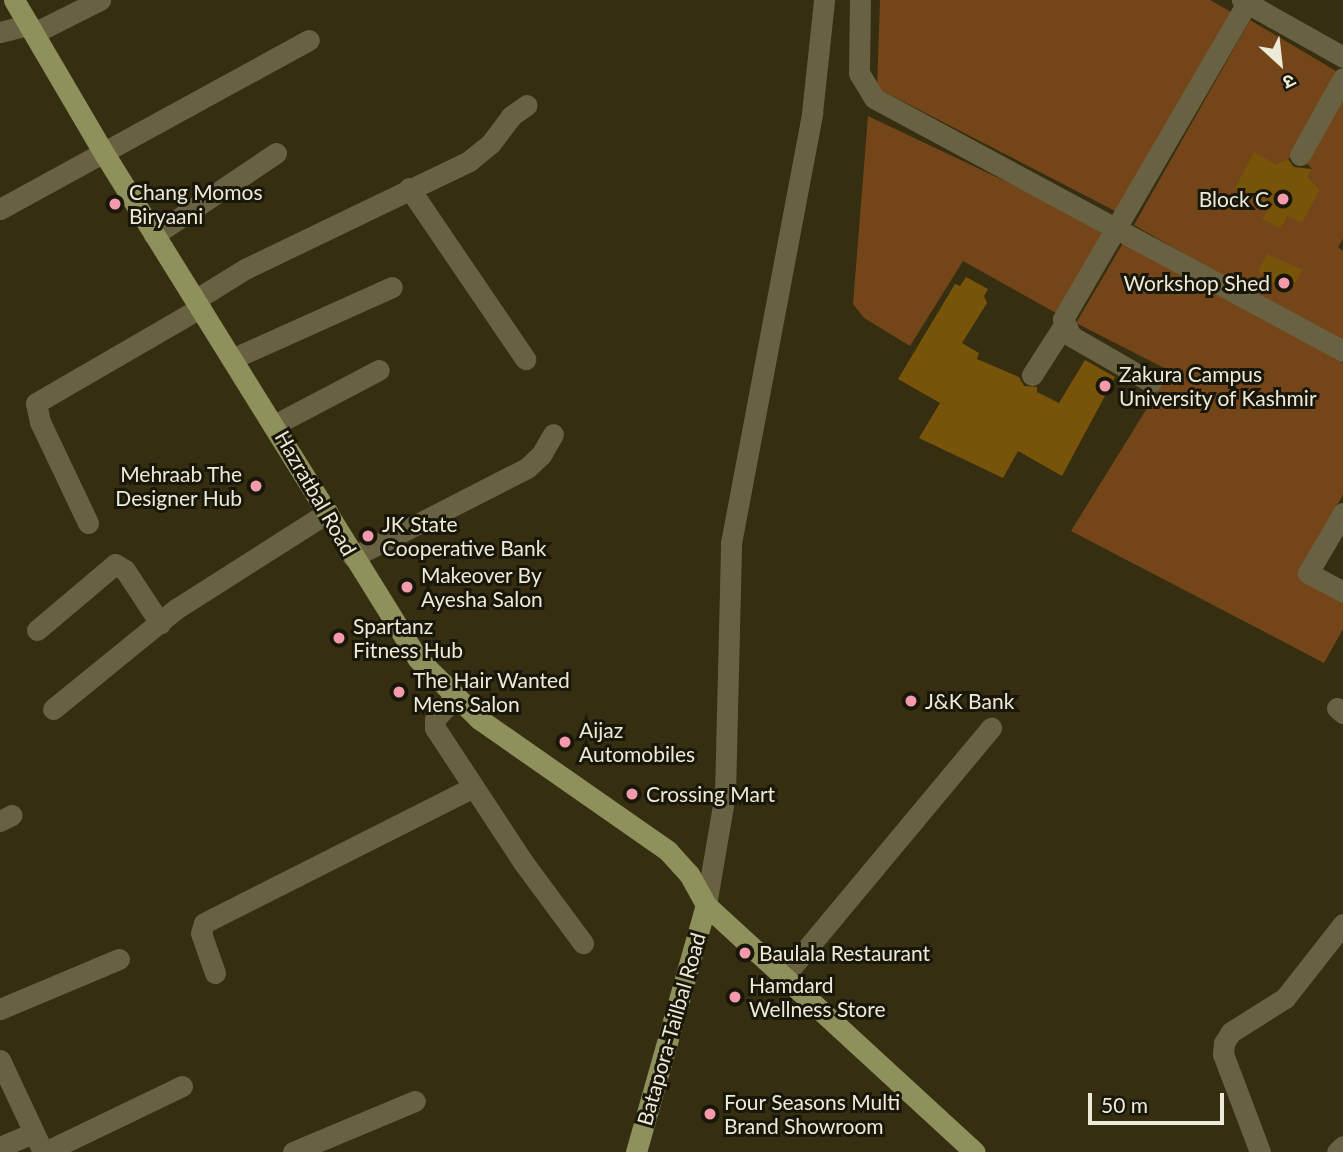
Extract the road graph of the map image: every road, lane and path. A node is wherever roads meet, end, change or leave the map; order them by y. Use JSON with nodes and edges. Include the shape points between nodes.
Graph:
{"nodes":[{"id":1,"x":15,"y":0,"type":"edge"},
{"id":2,"x":100,"y":0,"type":"edge"},
{"id":3,"x":860,"y":0,"type":"edge"},
{"id":4,"x":823,"y":1,"type":"edge"},
{"id":5,"x":1245,"y":1,"type":"edge"},
{"id":6,"x":31,"y":29,"type":"junction"},
{"id":7,"x":0,"y":32,"type":"edge"},
{"id":8,"x":309,"y":40,"type":"dead end"},
{"id":9,"x":1343,"y":57,"type":"edge"},
{"id":10,"x":1343,"y":78,"type":"edge"},
{"id":11,"x":527,"y":105,"type":"dead end"},
{"id":12,"x":276,"y":153,"type":"dead end"},
{"id":13,"x":105,"y":155,"type":"junction"},
{"id":14,"x":1300,"y":155,"type":"dead end"},
{"id":15,"x":409,"y":188,"type":"junction"},
{"id":16,"x":0,"y":209,"type":"edge"},
{"id":17,"x":1119,"y":227,"type":"junction"},
{"id":18,"x":154,"y":235,"type":"junction"},
{"id":19,"x":392,"y":287,"type":"dead end"},
{"id":20,"x":198,"y":304,"type":"junction"},
{"id":21,"x":1064,"y":325,"type":"junction"},
{"id":22,"x":1343,"y":351,"type":"edge"},
{"id":23,"x":234,"y":358,"type":"junction"},
{"id":24,"x":525,"y":359,"type":"dead end"},
{"id":25,"x":379,"y":370,"type":"dead end"},
{"id":26,"x":1032,"y":374,"type":"dead end"},
{"id":27,"x":1151,"y":382,"type":"dead end"},
{"id":28,"x":276,"y":424,"type":"junction"},
{"id":29,"x":553,"y":434,"type":"dead end"},
{"id":30,"x":328,"y":512,"type":"junction"},
{"id":31,"x":1343,"y":513,"type":"edge"},
{"id":32,"x":88,"y":523,"type":"dead end"},
{"id":33,"x":354,"y":557,"type":"junction"},
{"id":34,"x":1343,"y":592,"type":"edge"},
{"id":35,"x":160,"y":622,"type":"junction"},
{"id":36,"x":37,"y":630,"type":"dead end"},
{"id":37,"x":454,"y":698,"type":"junction"},
{"id":38,"x":53,"y":709,"type":"dead end"},
{"id":39,"x":991,"y":728,"type":"dead end"},
{"id":40,"x":472,"y":787,"type":"junction"},
{"id":41,"x":706,"y":905,"type":"junction"},
{"id":42,"x":1343,"y":924,"type":"edge"},
{"id":43,"x":583,"y":943,"type":"dead end"},
{"id":44,"x":119,"y":959,"type":"dead end"},
{"id":45,"x":215,"y":973,"type":"dead end"},
{"id":46,"x":785,"y":975,"type":"junction"},
{"id":47,"x":0,"y":1009,"type":"edge"},
{"id":48,"x":0,"y":1060,"type":"edge"},
{"id":49,"x":181,"y":1086,"type":"dead end"},
{"id":50,"x":415,"y":1101,"type":"dead end"},
{"id":51,"x":33,"y":1133,"type":"junction"},
{"id":52,"x":1343,"y":1146,"type":"edge"},
{"id":53,"x":0,"y":1147,"type":"edge"},
{"id":54,"x":44,"y":1152,"type":"edge"},
{"id":55,"x":293,"y":1152,"type":"edge"},
{"id":56,"x":636,"y":1152,"type":"edge"},
{"id":57,"x":975,"y":1152,"type":"edge"},
{"id":58,"x":1260,"y":1152,"type":"edge"},
{"id":59,"x":1337,"y":1152,"type":"edge"}],
"edges":[{"from":1,"to":6,"type":"main road","name":"Hazratbal Road"},
{"from":2,"to":6,"type":"street"},
{"from":3,"to":17,"type":"street","via":[[859,73],[874,98]]},
{"from":4,"to":41,"type":"street","via":[[812,113],[731,543],[725,794]]},
{"from":5,"to":9,"type":"street"},
{"from":5,"to":17,"type":"street"},
{"from":6,"to":7,"type":"street"},
{"from":6,"to":13,"type":"main road","name":"Hazratbal Road"},
{"from":8,"to":13,"type":"street"},
{"from":10,"to":14,"type":"street"},
{"from":11,"to":15,"type":"street","via":[[511,116],[482,152]]},
{"from":12,"to":18,"type":"street"},
{"from":13,"to":16,"type":"street"},
{"from":13,"to":18,"type":"main road","name":"Hazratbal Road"},
{"from":15,"to":20,"type":"street","via":[[245,269]]},
{"from":15,"to":24,"type":"street"},
{"from":17,"to":21,"type":"street","via":[[1069,307]]},
{"from":17,"to":22,"type":"street"},
{"from":18,"to":20,"type":"main road","name":"Hazratbal Road"},
{"from":19,"to":23,"type":"street"},
{"from":20,"to":23,"type":"main road","name":"Hazratbal Road"},
{"from":20,"to":32,"type":"street","via":[[36,403],[40,422]]},
{"from":21,"to":26,"type":"street"},
{"from":21,"to":27,"type":"street","via":[[1071,336]]},
{"from":23,"to":28,"type":"main road","name":"Hazratbal Road"},
{"from":25,"to":28,"type":"street"},
{"from":28,"to":30,"type":"main road","name":"Hazratbal Road"},
{"from":29,"to":33,"type":"street","via":[[541,456],[527,468]]},
{"from":30,"to":33,"type":"main road","name":"Hazratbal Road"},
{"from":30,"to":35,"type":"street"},
{"from":31,"to":34,"type":"street","via":[[1308,573]]},
{"from":33,"to":37,"type":"main road","name":"Hazratbal Road","via":[[418,659]]},
{"from":35,"to":36,"type":"street","via":[[125,570],[115,564]]},
{"from":35,"to":38,"type":"street"},
{"from":37,"to":40,"type":"street","via":[[435,719],[435,728]]},
{"from":37,"to":41,"type":"main road","name":"Hazratbal Road","via":[[668,851],[689,874]]},
{"from":39,"to":46,"type":"street"},
{"from":40,"to":43,"type":"street"},
{"from":40,"to":45,"type":"street","via":[[204,923],[201,933]]},
{"from":41,"to":46,"type":"main road","name":"Hazratbal Road"},
{"from":41,"to":56,"type":"main road","name":"Batapora-Tailbal Road"},
{"from":42,"to":58,"type":"street","via":[[1285,998],[1231,1032],[1224,1043],[1223,1054]]},
{"from":44,"to":47,"type":"street"},
{"from":46,"to":57,"type":"main road","name":"Hazratbal Road"},
{"from":48,"to":51,"type":"street"},
{"from":49,"to":54,"type":"street"},
{"from":50,"to":55,"type":"street"},
{"from":51,"to":53,"type":"street"},
{"from":51,"to":54,"type":"street"},
{"from":52,"to":59,"type":"street"}]}
